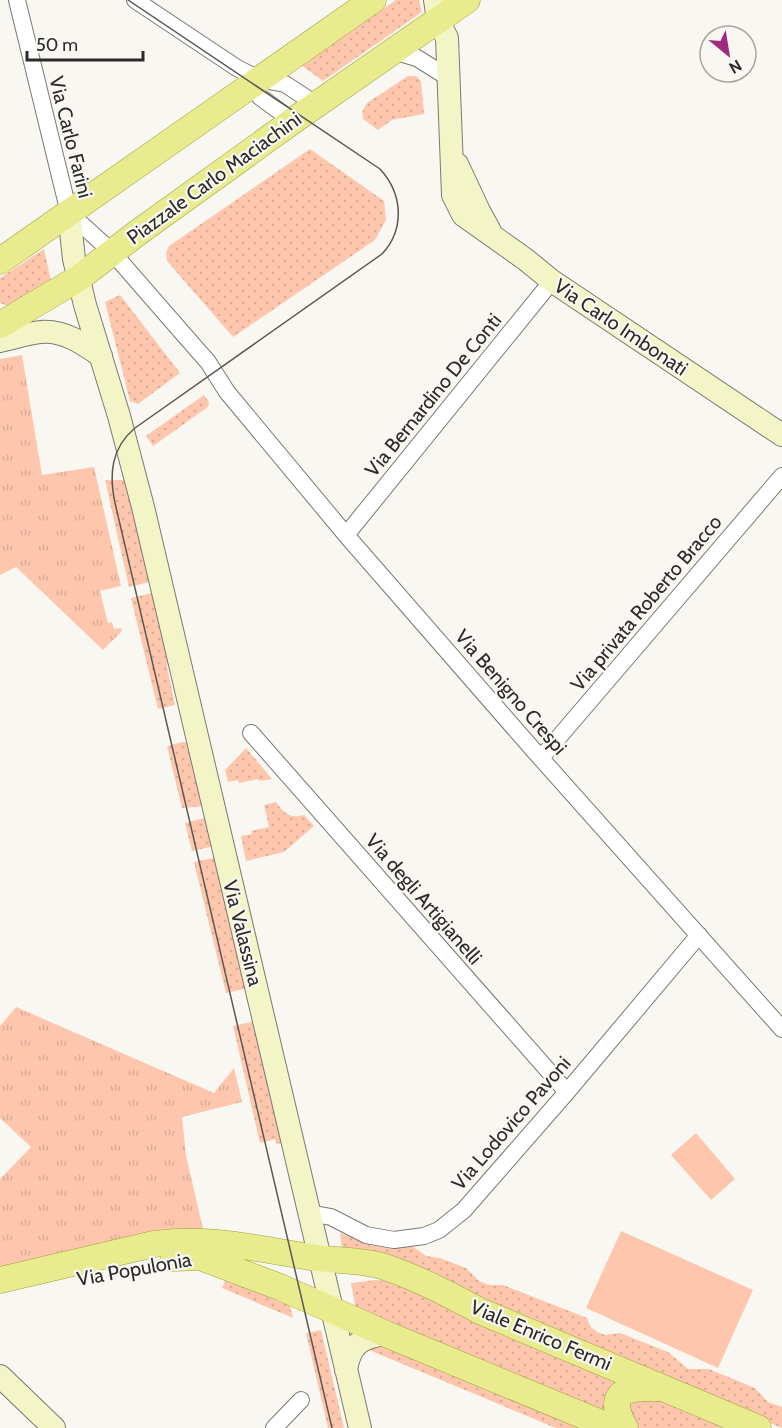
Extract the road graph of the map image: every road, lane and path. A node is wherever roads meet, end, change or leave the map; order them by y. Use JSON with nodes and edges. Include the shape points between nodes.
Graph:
{"nodes":[{"id":1,"x":17,"y":0,"type":"edge"},
{"id":2,"x":135,"y":0,"type":"edge"},
{"id":3,"x":373,"y":0,"type":"edge"},
{"id":4,"x":467,"y":0,"type":"edge"},
{"id":5,"x":437,"y":10,"type":"edge"},
{"id":6,"x":393,"y":51,"type":"junction"},
{"id":7,"x":441,"y":73,"type":"junction"},
{"id":8,"x":249,"y":77,"type":"junction"},
{"id":9,"x":448,"y":99,"type":"junction"},
{"id":10,"x":317,"y":105,"type":"junction"},
{"id":11,"x":286,"y":116,"type":"dead end"},
{"id":12,"x":452,"y":153,"type":"junction"},
{"id":13,"x":69,"y":213,"type":"junction"},
{"id":14,"x":494,"y":237,"type":"junction"},
{"id":15,"x":112,"y":252,"type":"junction"},
{"id":16,"x":0,"y":261,"type":"edge"},
{"id":17,"x":78,"y":278,"type":"junction"},
{"id":18,"x":552,"y":281,"type":"junction"},
{"id":19,"x":3,"y":325,"type":"edge"},
{"id":20,"x":101,"y":356,"type":"junction"},
{"id":21,"x":217,"y":376,"type":"joint"},
{"id":22,"x":782,"y":435,"type":"edge"},
{"id":23,"x":782,"y":476,"type":"edge"},
{"id":24,"x":346,"y":536,"type":"junction"},
{"id":25,"x":251,"y":733,"type":"dead end"},
{"id":26,"x":541,"y":758,"type":"junction"},
{"id":27,"x":699,"y":935,"type":"junction"},
{"id":28,"x":782,"y":1029,"type":"edge"},
{"id":29,"x":567,"y":1092,"type":"junction"},
{"id":30,"x":309,"y":1213,"type":"junction"},
{"id":31,"x":320,"y":1258,"type":"junction"},
{"id":32,"x":0,"y":1280,"type":"edge"},
{"id":33,"x":0,"y":1296,"type":"edge"},
{"id":34,"x":332,"y":1310,"type":"junction"},
{"id":35,"x":386,"y":1334,"type":"junction"},
{"id":36,"x":345,"y":1370,"type":"junction"},
{"id":37,"x":0,"y":1376,"type":"edge"},
{"id":38,"x":664,"y":1388,"type":"junction"},
{"id":39,"x":301,"y":1400,"type":"dead end"},
{"id":40,"x":54,"y":1428,"type":"edge"},
{"id":41,"x":274,"y":1428,"type":"edge"},
{"id":42,"x":360,"y":1428,"type":"edge"},
{"id":43,"x":613,"y":1428,"type":"edge"},
{"id":44,"x":625,"y":1428,"type":"edge"},
{"id":45,"x":758,"y":1428,"type":"edge"}],
"edges":[{"from":1,"to":13,"type":"street","name":"Via Carlo Farini"},
{"from":2,"to":8,"type":"street"},
{"from":3,"to":8,"type":"main road"},
{"from":4,"to":5,"type":"main road","name":"Piazzale Carlo Maciachini"},
{"from":5,"to":6,"type":"main road","name":"Piazzale Carlo Maciachini"},
{"from":5,"to":7,"type":"main road","via":[[434,44]]},
{"from":5,"to":9,"type":"main road","via":[[447,38]]},
{"from":6,"to":7,"type":"street","via":[[417,58]]},
{"from":6,"to":10,"type":"main road","name":"Piazzale Carlo Maciachini"},
{"from":7,"to":9,"type":"main road"},
{"from":8,"to":10,"type":"street","name":"Piazzale Carlo Maciachini","via":[[285,84]]},
{"from":8,"to":11,"type":"street","name":"Piazzale Carlo Maciachini","via":[[263,99]]},
{"from":8,"to":13,"type":"main road"},
{"from":9,"to":12,"type":"main road"},
{"from":10,"to":15,"type":"main road","name":"Piazzale Carlo Maciachini"},
{"from":12,"to":14,"type":"main road"},
{"from":12,"to":14,"type":"main road","name":"Via Carlo Imbonati","via":[[453,195],[462,215]]},
{"from":13,"to":15,"type":"street","name":"Piazzale Carlo Maciachini"},
{"from":13,"to":16,"type":"main road"},
{"from":13,"to":17,"type":"main road"},
{"from":14,"to":18,"type":"main road","name":"Via Carlo Imbonati"},
{"from":15,"to":17,"type":"main road","name":"Piazzale Carlo Maciachini"},
{"from":15,"to":21,"type":"street","name":"Piazzale Carlo Maciachini"},
{"from":17,"to":19,"type":"main road","name":"Piazzale Carlo Maciachini"},
{"from":17,"to":20,"type":"main road"},
{"from":18,"to":22,"type":"main road","name":"Via Carlo Imbonati"},
{"from":18,"to":24,"type":"street","name":"Via Bernardino De Conti"},
{"from":19,"to":20,"type":"main road","name":"Piazzale Carlo Maciachini","via":[[60,334]]},
{"from":20,"to":30,"type":"main road","name":"Via Valassina","via":[[143,507]]},
{"from":21,"to":24,"type":"street","name":"Via Benigno Crespi"},
{"from":23,"to":26,"type":"street","name":"Via privata Roberto Bracco"},
{"from":24,"to":26,"type":"street","name":"Via Benigno Crespi"},
{"from":25,"to":29,"type":"street","name":"Via degli Artigianelli"},
{"from":26,"to":27,"type":"street","name":"Via Benigno Crespi"},
{"from":27,"to":28,"type":"street","name":"Via Benigno Crespi"},
{"from":27,"to":29,"type":"street","name":"Via Lodovico Pavoni"},
{"from":29,"to":30,"type":"street","name":"Via Lodovico Pavoni","via":[[464,1210],[440,1230],[394,1240],[366,1235],[331,1217]]},
{"from":30,"to":31,"type":"main road","name":"Via Valassina"},
{"from":31,"to":32,"type":"main road","name":"Via Populonia","via":[[219,1242],[177,1242]]},
{"from":31,"to":34,"type":"main road","name":"Via Valassina"},
{"from":31,"to":38,"type":"main road","name":"Viale Enrico Fermi","via":[[397,1271],[480,1311]]},
{"from":33,"to":34,"type":"main road","name":"Via Populonia","via":[[168,1258],[200,1257]]},
{"from":34,"to":35,"type":"main road"},
{"from":34,"to":36,"type":"main road","name":"Via Valassina"},
{"from":35,"to":36,"type":"main road","via":[[371,1336],[355,1345]]},
{"from":35,"to":43,"type":"main road"},
{"from":36,"to":42,"type":"main road","name":"Via Valassina"},
{"from":37,"to":40,"type":"main road"},
{"from":38,"to":44,"type":"main road","via":[[634,1387],[624,1392],[616,1408]]},
{"from":38,"to":45,"type":"main road","name":"Viale Enrico Fermi"},
{"from":39,"to":41,"type":"street"}]}
